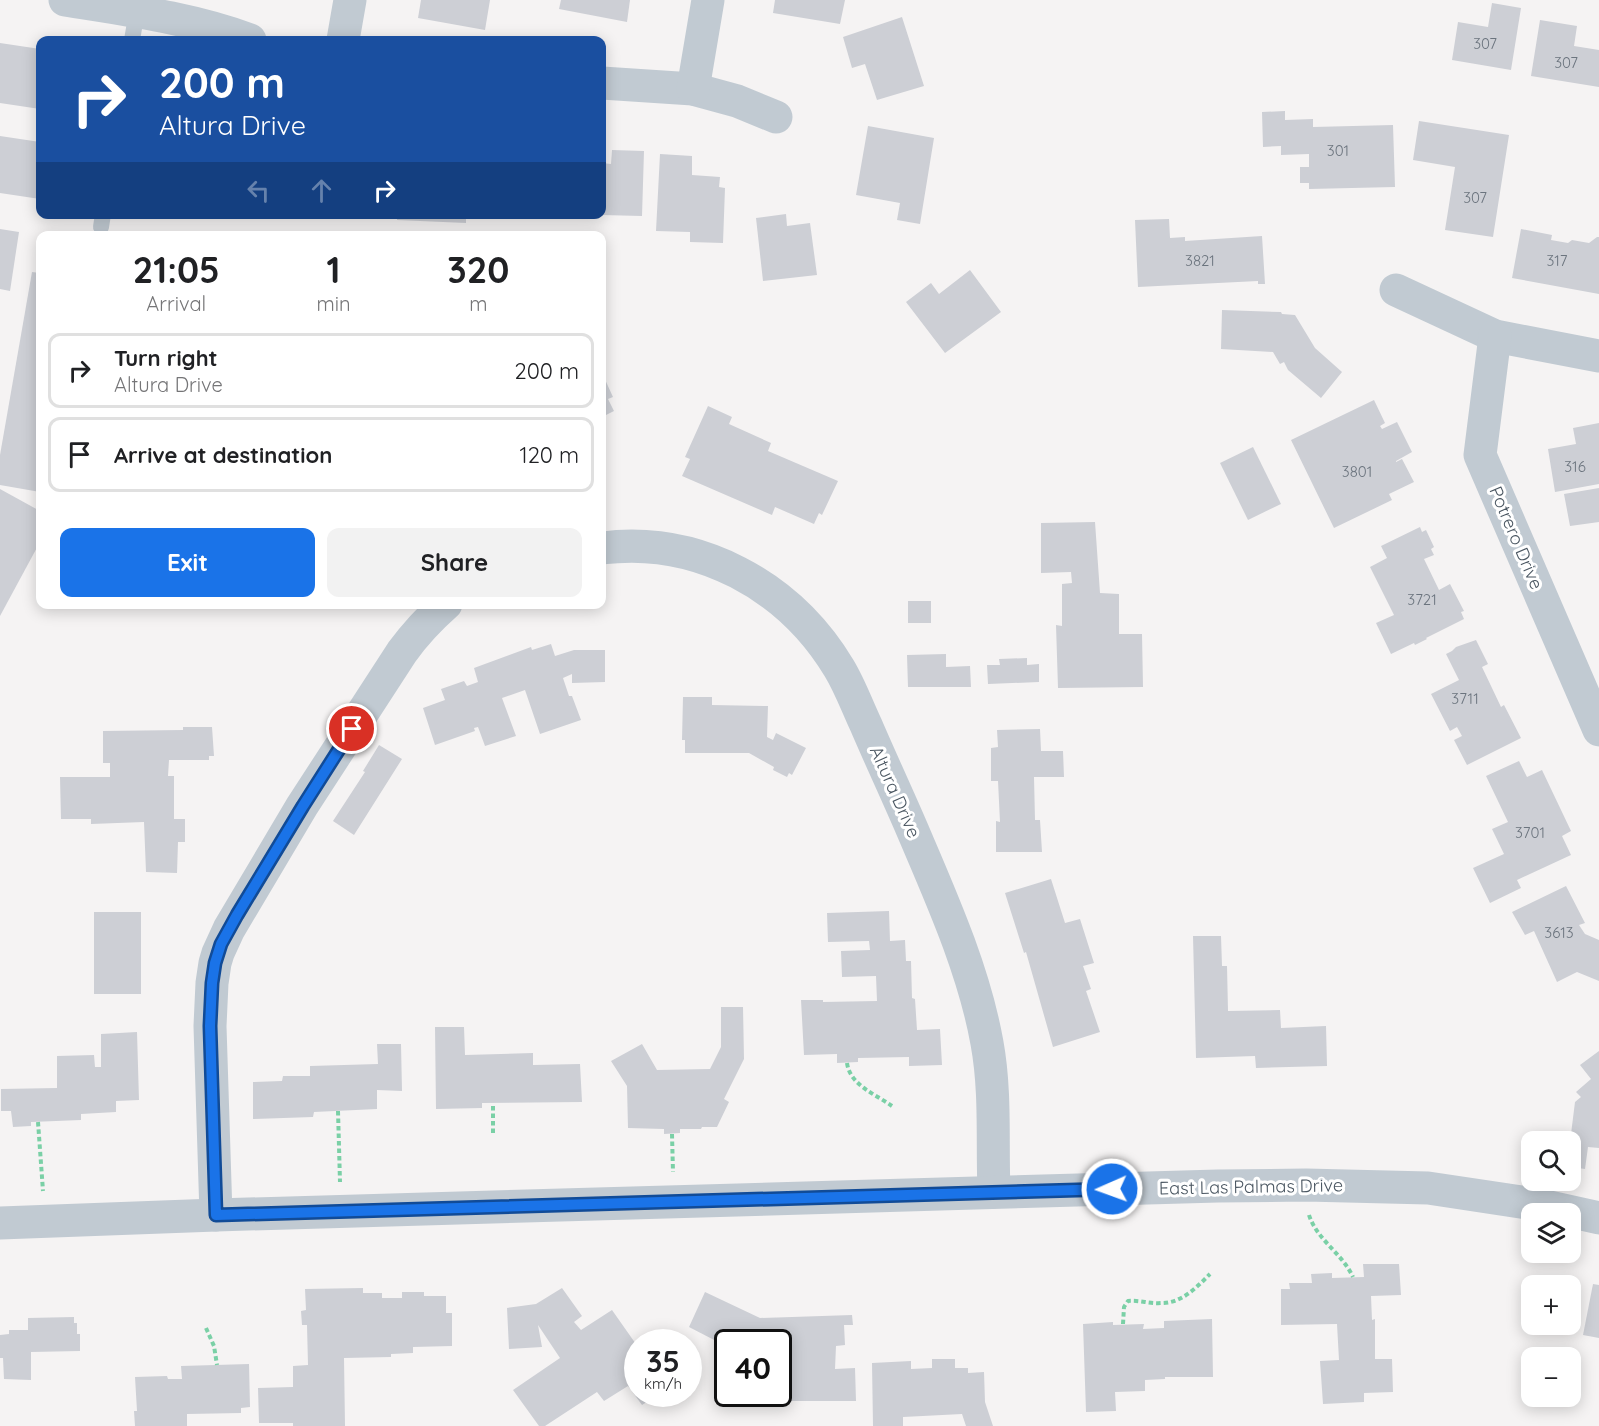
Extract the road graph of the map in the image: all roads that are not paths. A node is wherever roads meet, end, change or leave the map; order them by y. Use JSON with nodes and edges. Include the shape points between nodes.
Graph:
{"nodes":[{"id":1,"x":65,"y":0,"type":"edge"},
{"id":2,"x":350,"y":0,"type":"edge"},
{"id":3,"x":708,"y":0,"type":"edge"},
{"id":4,"x":125,"y":15,"type":"edge"},
{"id":5,"x":236,"y":36,"type":"edge"},
{"id":6,"x":344,"y":36,"type":"edge"},
{"id":7,"x":606,"y":83,"type":"edge"},
{"id":8,"x":693,"y":88,"type":"junction"},
{"id":9,"x":776,"y":117,"type":"dead end"},
{"id":10,"x":1396,"y":290,"type":"dead end"},
{"id":11,"x":1495,"y":336,"type":"junction"},
{"id":12,"x":1599,"y":356,"type":"edge"},
{"id":13,"x":606,"y":548,"type":"edge"},
{"id":14,"x":440,"y":609,"type":"edge"},
{"id":15,"x":1599,"y":730,"type":"edge"},
{"id":16,"x":994,"y":1192,"type":"junction"},
{"id":17,"x":216,"y":1215,"type":"junction"},
{"id":18,"x":1599,"y":1218,"type":"edge"},
{"id":19,"x":0,"y":1223,"type":"edge"}],
"edges":[{"from":1,"to":4,"type":"street"},
{"from":2,"to":6,"type":"street"},
{"from":3,"to":8,"type":"street"},
{"from":4,"to":5,"type":"street","via":[[199,25]]},
{"from":7,"to":8,"type":"street"},
{"from":8,"to":9,"type":"street"},
{"from":10,"to":11,"type":"street"},
{"from":11,"to":12,"type":"street"},
{"from":11,"to":15,"type":"street","name":"Potrero Drive","via":[[1480,455]]},
{"from":13,"to":16,"type":"street","name":"Altura Drive","via":[[662,549],[706,558],[739,572],[776,595],[801,618],[838,666],[915,835],[976,995],[991,1069]]},
{"from":14,"to":17,"type":"street","via":[[402,652],[303,806],[218,953],[210,1026]]},
{"from":16,"to":17,"type":"street","name":"East Las Palmas Drive"},
{"from":16,"to":18,"type":"street","name":"East Las Palmas Drive","via":[[1306,1185],[1428,1188]]},
{"from":17,"to":19,"type":"street","name":"East Las Palmas Drive"}]}
